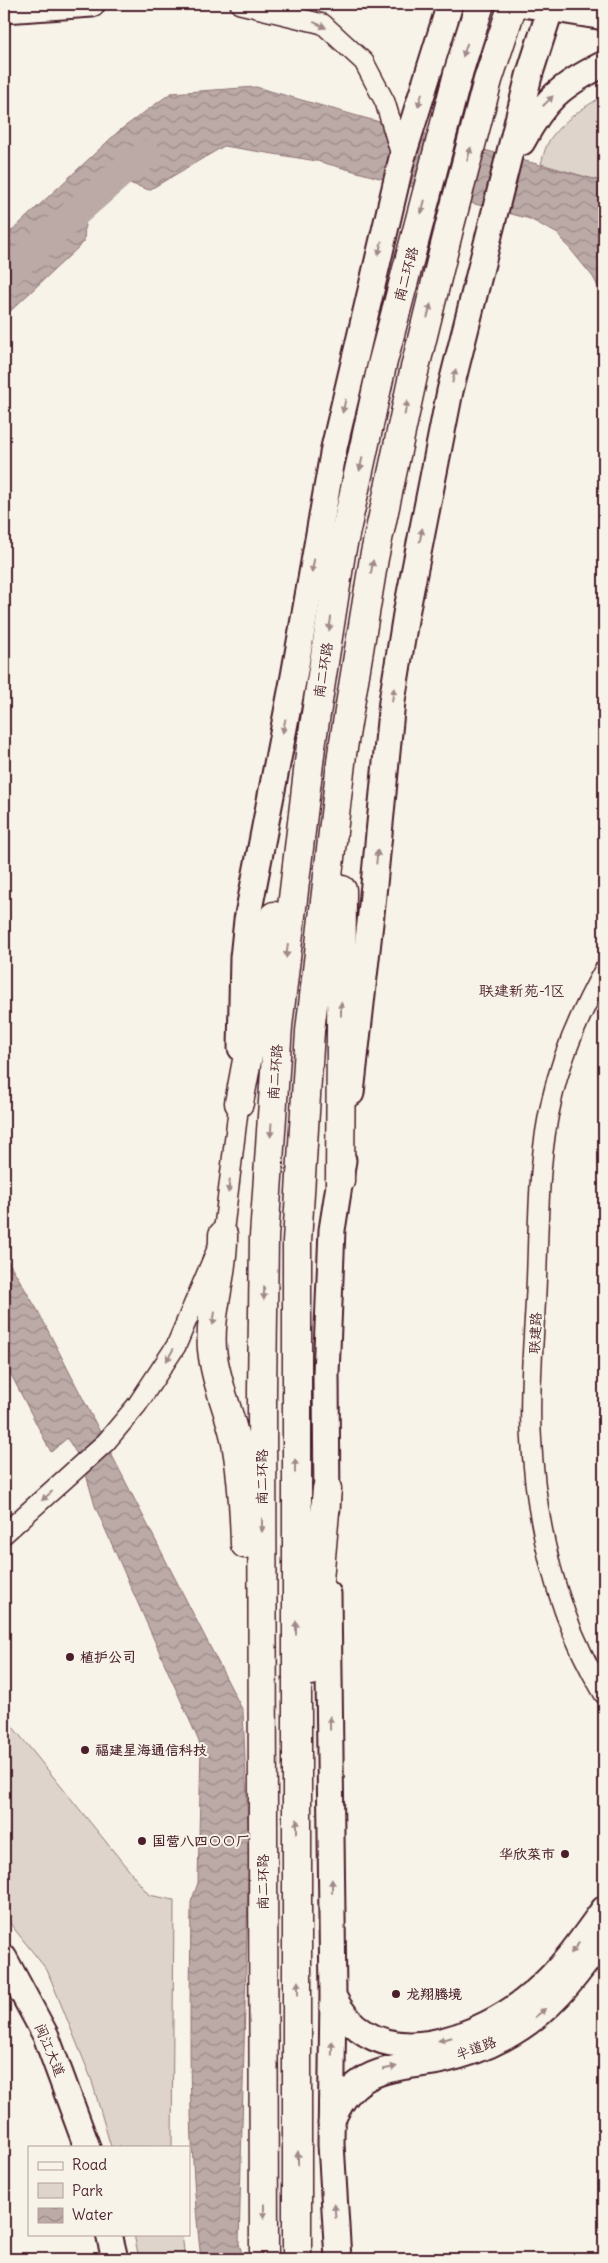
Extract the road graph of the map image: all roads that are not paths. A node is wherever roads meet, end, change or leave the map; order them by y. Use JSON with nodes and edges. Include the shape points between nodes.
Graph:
{"nodes":[{"id":1,"x":92,"y":4,"type":"edge"},
{"id":2,"x":240,"y":4,"type":"edge"},
{"id":3,"x":450,"y":4,"type":"edge"},
{"id":4,"x":480,"y":4,"type":"edge"},
{"id":5,"x":513,"y":4,"type":"edge"},
{"id":6,"x":523,"y":4,"type":"edge"},
{"id":7,"x":551,"y":6,"type":"edge"},
{"id":8,"x":4,"y":10,"type":"edge"},
{"id":9,"x":604,"y":16,"type":"edge"},
{"id":10,"x":604,"y":64,"type":"edge"},
{"id":11,"x":402,"y":158,"type":"junction"},
{"id":12,"x":506,"y":173,"type":"junction"},
{"id":13,"x":311,"y":746,"type":"junction"},
{"id":14,"x":342,"y":754,"type":"junction"},
{"id":15,"x":604,"y":970,"type":"edge"},
{"id":16,"x":239,"y":1103,"type":"junction"},
{"id":17,"x":340,"y":1181,"type":"junction"},
{"id":18,"x":223,"y":1235,"type":"junction"},
{"id":19,"x":327,"y":1489,"type":"junction"},
{"id":20,"x":4,"y":1534,"type":"edge"},
{"id":21,"x":604,"y":1694,"type":"edge"},
{"id":22,"x":262,"y":1748,"type":"junction"},
{"id":23,"x":296,"y":1752,"type":"junction"},
{"id":24,"x":604,"y":1909,"type":"edge"},
{"id":25,"x":604,"y":1938,"type":"edge"},
{"id":26,"x":4,"y":1958,"type":"edge"},
{"id":27,"x":4,"y":1991,"type":"edge"},
{"id":28,"x":333,"y":1996,"type":"junction"},
{"id":29,"x":331,"y":2123,"type":"junction"},
{"id":30,"x":72,"y":2146,"type":"edge"},
{"id":31,"x":87,"y":2146,"type":"edge"},
{"id":32,"x":93,"y":2236,"type":"edge"},
{"id":33,"x":109,"y":2236,"type":"edge"},
{"id":34,"x":99,"y":2259,"type":"edge"},
{"id":35,"x":115,"y":2259,"type":"edge"},
{"id":36,"x":264,"y":2259,"type":"edge"},
{"id":37,"x":297,"y":2259,"type":"edge"},
{"id":38,"x":338,"y":2259,"type":"edge"}],
"edges":[{"from":1,"to":8,"type":"main road"},
{"from":2,"to":11,"type":"street","one_way":true,"via":[[323,24],[364,62],[385,102]]},
{"from":3,"to":11,"type":"main road","one_way":true},
{"from":4,"to":13,"type":"highway","name":"南二环路","one_way":true,"via":[[459,70],[382,365],[342,553]]},
{"from":14,"to":5,"type":"highway","one_way":true,"via":[[374,558],[413,376],[485,90]]},
{"from":6,"to":7,"type":"main road"},
{"from":7,"to":9,"type":"main road"},
{"from":7,"to":12,"type":"main road"},
{"from":12,"to":10,"type":"main road","one_way":true,"via":[[544,105],[581,75]]},
{"from":11,"to":16,"type":"main road","one_way":true,"via":[[334,448],[247,920]]},
{"from":17,"to":12,"type":"main road","one_way":true,"via":[[392,701],[406,614],[450,391]]},
{"from":13,"to":16,"type":"highway"},
{"from":13,"to":22,"type":"highway","name":"南二环路","one_way":true,"via":[[278,1026],[264,1236]]},
{"from":17,"to":14,"type":"highway","one_way":true},
{"from":23,"to":14,"type":"highway","one_way":true,"via":[[297,1241],[310,1031]]},
{"from":15,"to":21,"type":"street","name":"联建路","via":[[564,1058],[548,1117],[541,1174],[531,1429],[542,1527],[553,1578],[574,1637]]},
{"from":16,"to":18,"type":"street","one_way":true},
{"from":17,"to":19,"type":"main road","via":[[332,1230],[326,1374]]},
{"from":18,"to":20,"type":"street","one_way":true,"via":[[176,1346],[137,1405],[106,1442]]},
{"from":18,"to":22,"type":"highway","one_way":true,"via":[[212,1350],[239,1461],[247,1608]]},
{"from":19,"to":23,"type":"highway","via":[[314,1654]]},
{"from":28,"to":19,"type":"main road","one_way":true},
{"from":22,"to":36,"type":"highway","name":"南二环路","one_way":true},
{"from":37,"to":23,"type":"highway","one_way":true},
{"from":24,"to":28,"type":"main road","name":"半道路","one_way":true,"via":[[575,1949],[535,1992],[499,2018],[452,2038],[411,2045],[379,2040],[350,2022]]},
{"from":29,"to":25,"type":"main road","name":"半道路","one_way":true,"via":[[348,2095],[380,2070],[464,2054],[503,2038],[528,2023],[561,1995]]},
{"from":26,"to":31,"type":"main road","name":"闽江大道","via":[[46,2036]]},
{"from":27,"to":30,"type":"main road","name":"闽江大道","via":[[35,2038]]},
{"from":29,"to":28,"type":"main road","one_way":true},
{"from":38,"to":29,"type":"main road","one_way":true},
{"from":32,"to":34,"type":"main road"},
{"from":33,"to":35,"type":"main road"}]}
